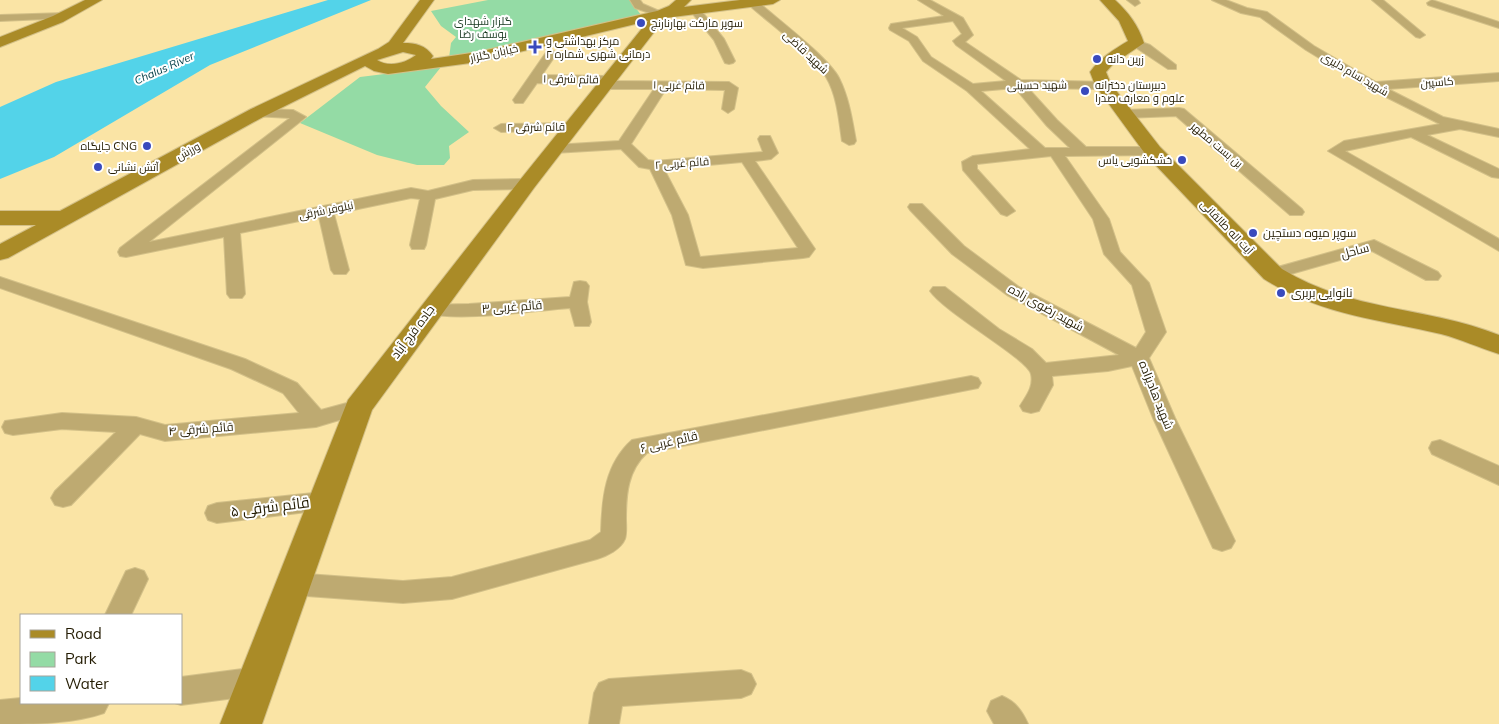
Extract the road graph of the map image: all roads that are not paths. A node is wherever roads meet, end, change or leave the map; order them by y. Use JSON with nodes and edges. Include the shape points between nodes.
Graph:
{"nodes":[{"id":1,"x":96,"y":0,"type":"edge"},
{"id":2,"x":428,"y":0,"type":"edge"},
{"id":3,"x":635,"y":0,"type":"edge"},
{"id":4,"x":773,"y":0,"type":"edge"},
{"id":5,"x":923,"y":0,"type":"edge"},
{"id":6,"x":1107,"y":0,"type":"edge"},
{"id":7,"x":1217,"y":0,"type":"edge"},
{"id":8,"x":1251,"y":0,"type":"edge"},
{"id":9,"x":1377,"y":0,"type":"edge"},
{"id":10,"x":745,"y":3,"type":"edge"},
{"id":11,"x":1432,"y":3,"type":"dead end"},
{"id":12,"x":689,"y":5,"type":"edge"},
{"id":13,"x":661,"y":14,"type":"junction"},
{"id":14,"x":1264,"y":14,"type":"junction"},
{"id":15,"x":61,"y":18,"type":"junction"},
{"id":16,"x":953,"y":18,"type":"junction"},
{"id":17,"x":0,"y":20,"type":"edge"},
{"id":18,"x":409,"y":25,"type":"junction"},
{"id":19,"x":1499,"y":26,"type":"edge"},
{"id":20,"x":1420,"y":35,"type":"dead end"},
{"id":21,"x":0,"y":42,"type":"edge"},
{"id":22,"x":1136,"y":43,"type":"junction"},
{"id":23,"x":423,"y":53,"type":"junction"},
{"id":24,"x":551,"y":53,"type":"dead end"},
{"id":25,"x":378,"y":55,"type":"junction"},
{"id":26,"x":729,"y":61,"type":"dead end"},
{"id":27,"x":444,"y":62,"type":"junction"},
{"id":28,"x":1172,"y":67,"type":"dead end"},
{"id":29,"x":396,"y":68,"type":"junction"},
{"id":30,"x":535,"y":78,"type":"junction"},
{"id":31,"x":1499,"y":78,"type":"edge"},
{"id":32,"x":326,"y":81,"type":"junction"},
{"id":33,"x":605,"y":82,"type":"junction"},
{"id":34,"x":1018,"y":84,"type":"junction"},
{"id":35,"x":662,"y":85,"type":"junction"},
{"id":36,"x":1103,"y":85,"type":"junction"},
{"id":37,"x":1374,"y":86,"type":"junction"},
{"id":38,"x":971,"y":88,"type":"junction"},
{"id":39,"x":519,"y":100,"type":"dead end"},
{"id":40,"x":728,"y":109,"type":"dead end"},
{"id":41,"x":258,"y":113,"type":"junction"},
{"id":42,"x":1125,"y":114,"type":"junction"},
{"id":43,"x":1459,"y":125,"type":"junction"},
{"id":44,"x":572,"y":126,"type":"junction"},
{"id":45,"x":501,"y":128,"type":"dead end"},
{"id":46,"x":1499,"y":133,"type":"edge"},
{"id":47,"x":1415,"y":134,"type":"junction"},
{"id":48,"x":765,"y":139,"type":"dead end"},
{"id":49,"x":850,"y":141,"type":"dead end"},
{"id":50,"x":623,"y":145,"type":"junction"},
{"id":51,"x":554,"y":149,"type":"junction"},
{"id":52,"x":1082,"y":151,"type":"junction"},
{"id":53,"x":1153,"y":151,"type":"junction"},
{"id":54,"x":1048,"y":152,"type":"junction"},
{"id":55,"x":746,"y":158,"type":"junction"},
{"id":56,"x":655,"y":165,"type":"junction"},
{"id":57,"x":1498,"y":174,"type":"edge"},
{"id":58,"x":526,"y":184,"type":"junction"},
{"id":59,"x":1491,"y":189,"type":"dead end"},
{"id":60,"x":428,"y":196,"type":"junction"},
{"id":61,"x":916,"y":207,"type":"dead end"},
{"id":62,"x":326,"y":210,"type":"junction"},
{"id":63,"x":1007,"y":211,"type":"dead end"},
{"id":64,"x":1296,"y":212,"type":"dead end"},
{"id":65,"x":0,"y":218,"type":"edge"},
{"id":66,"x":63,"y":218,"type":"junction"},
{"id":67,"x":232,"y":230,"type":"junction"},
{"id":68,"x":418,"y":245,"type":"dead end"},
{"id":69,"x":1499,"y":246,"type":"edge"},
{"id":70,"x":0,"y":253,"type":"edge"},
{"id":71,"x":340,"y":270,"type":"dead end"},
{"id":72,"x":1273,"y":274,"type":"junction"},
{"id":73,"x":1432,"y":276,"type":"dead end"},
{"id":74,"x":0,"y":282,"type":"edge"},
{"id":75,"x":938,"y":291,"type":"dead end"},
{"id":76,"x":236,"y":294,"type":"dead end"},
{"id":77,"x":431,"y":309,"type":"junction"},
{"id":78,"x":582,"y":322,"type":"dead end"},
{"id":79,"x":1499,"y":346,"type":"edge"},
{"id":80,"x":1139,"y":358,"type":"junction"},
{"id":81,"x":1041,"y":370,"type":"junction"},
{"id":82,"x":971,"y":383,"type":"dead end"},
{"id":83,"x":1032,"y":406,"type":"dead end"},
{"id":84,"x":358,"y":407,"type":"junction"},
{"id":85,"x":316,"y":419,"type":"junction"},
{"id":86,"x":136,"y":425,"type":"junction"},
{"id":87,"x":14,"y":427,"type":"dead end"},
{"id":88,"x":1440,"y":448,"type":"dead end"},
{"id":89,"x":1499,"y":476,"type":"edge"},
{"id":90,"x":63,"y":498,"type":"dead end"},
{"id":91,"x":323,"y":501,"type":"junction"},
{"id":92,"x":217,"y":514,"type":"dead end"},
{"id":93,"x":1222,"y":541,"type":"dead end"},
{"id":94,"x":135,"y":579,"type":"dead end"},
{"id":95,"x":293,"y":584,"type":"junction"},
{"id":96,"x":118,"y":614,"type":"edge"},
{"id":97,"x":258,"y":681,"type":"junction"},
{"id":98,"x":741,"y":684,"type":"dead end"},
{"id":99,"x":182,"y":691,"type":"edge"},
{"id":100,"x":81,"y":704,"type":"edge"},
{"id":101,"x":0,"y":715,"type":"edge"},
{"id":102,"x":34,"y":717,"type":"edge"},
{"id":103,"x":241,"y":724,"type":"edge"},
{"id":104,"x":604,"y":724,"type":"edge"}],
"edges":[{"from":1,"to":15,"type":"street"},
{"from":2,"to":18,"type":"street"},
{"from":3,"to":13,"type":"street","via":[[639,6]]},
{"from":4,"to":10,"type":"street"},
{"from":5,"to":16,"type":"street"},
{"from":6,"to":22,"type":"street","via":[[1126,18]]},
{"from":7,"to":14,"type":"street","name":"شهید سام دلیری","via":[[1245,11]]},
{"from":8,"to":14,"type":"street"},
{"from":9,"to":20,"type":"street"},
{"from":10,"to":12,"type":"street"},
{"from":10,"to":49,"type":"street","name":"شهید قاضی","via":[[819,61],[832,76],[841,98]]},
{"from":11,"to":19,"type":"street"},
{"from":12,"to":13,"type":"street","name":"جاده فرج آباد"},
{"from":12,"to":26,"type":"street","via":[[719,39]]},
{"from":13,"to":27,"type":"street","name":"خیابان گلزار","via":[[478,58]]},
{"from":13,"to":33,"type":"street","name":"جاده فرج آباد"},
{"from":14,"to":37,"type":"street","name":"شهید سام دلیری","via":[[1310,48]]},
{"from":15,"to":17,"type":"street"},
{"from":15,"to":21,"type":"street"},
{"from":16,"to":34,"type":"street","via":[[959,20],[968,35],[960,43]]},
{"from":16,"to":38,"type":"street","via":[[894,28],[913,39],[926,59]]},
{"from":18,"to":23,"type":"street"},
{"from":18,"to":25,"type":"street","via":[[394,44]]},
{"from":22,"to":28,"type":"street","via":[[1148,47]]},
{"from":22,"to":36,"type":"street","via":[[1106,60],[1098,72]]},
{"from":23,"to":25,"type":"street","via":[[400,48]]},
{"from":23,"to":27,"type":"street"},
{"from":23,"to":29,"type":"street","via":[[418,62]]},
{"from":24,"to":30,"type":"street"},
{"from":25,"to":29,"type":"street","via":[[369,61],[375,67]]},
{"from":25,"to":32,"type":"street"},
{"from":27,"to":29,"type":"street","name":"خیابان گلزار"},
{"from":29,"to":32,"type":"street"},
{"from":30,"to":33,"type":"street","name":"قائم شرقی ۱"},
{"from":30,"to":39,"type":"street"},
{"from":31,"to":37,"type":"street","name":"کاسپين"},
{"from":32,"to":41,"type":"street","name":"ورزش"},
{"from":33,"to":35,"type":"street","name":"قائم غربی ۱"},
{"from":33,"to":44,"type":"street","name":"جاده فرج آباد"},
{"from":34,"to":36,"type":"street","name":"شهید حسینی"},
{"from":34,"to":38,"type":"street","name":"شهید حسینی"},
{"from":34,"to":52,"type":"street"},
{"from":35,"to":40,"type":"street","name":"قائم غربی ۱","via":[[729,86],[732,88]]},
{"from":35,"to":50,"type":"street"},
{"from":36,"to":42,"type":"street","name":"آیت اله طالقانی"},
{"from":37,"to":43,"type":"street","name":"شهید سام دلیری","via":[[1439,120]]},
{"from":38,"to":54,"type":"street"},
{"from":41,"to":66,"type":"street","name":"ورزش"},
{"from":41,"to":67,"type":"street","name":"نیلوفر شرقی","via":[[293,114],[299,118],[126,252]]},
{"from":42,"to":53,"type":"street","name":"آیت اله طالقانی"},
{"from":42,"to":64,"type":"street","name":"بن بست مطهر","via":[[1179,112]]},
{"from":43,"to":46,"type":"street","name":"شهید سام دلیری"},
{"from":43,"to":47,"type":"street"},
{"from":44,"to":45,"type":"street","name":"قائم شرقی ۲"},
{"from":44,"to":51,"type":"street","name":"جاده فرج آباد"},
{"from":47,"to":57,"type":"street"},
{"from":47,"to":69,"type":"street","via":[[1344,145],[1335,151]]},
{"from":48,"to":55,"type":"street","name":"قائم غربی ۲","via":[[771,154]]},
{"from":50,"to":51,"type":"street"},
{"from":50,"to":56,"type":"street","name":"قائم غربی ۲","via":[[644,164]]},
{"from":51,"to":58,"type":"street","name":"جاده فرج آباد"},
{"from":52,"to":53,"type":"street"},
{"from":52,"to":54,"type":"street"},
{"from":53,"to":72,"type":"street","name":"آیت اله طالقانی"},
{"from":54,"to":63,"type":"street","via":[[969,162],[970,170]]},
{"from":54,"to":80,"type":"street","name":"شهید هادیزاده","via":[[1101,219],[1112,254],[1140,282],[1156,332]]},
{"from":55,"to":56,"type":"street","name":"قائم غربی ۲"},
{"from":55,"to":56,"type":"street","via":[[807,249],[803,253],[702,264],[692,260],[680,215]]},
{"from":57,"to":59,"type":"street"},
{"from":58,"to":60,"type":"street","name":"نیلوفر شرقی","via":[[473,185]]},
{"from":58,"to":77,"type":"street","name":"جاده فرج آباد"},
{"from":60,"to":62,"type":"street","name":"نیلوفر شرقی","via":[[411,193]]},
{"from":60,"to":68,"type":"street"},
{"from":61,"to":80,"type":"street","name":"شهید رضوی زاده","via":[[958,250],[1013,291]]},
{"from":62,"to":67,"type":"street","name":"نیلوفر شرقی"},
{"from":62,"to":71,"type":"street"},
{"from":65,"to":66,"type":"street"},
{"from":66,"to":70,"type":"street","name":"ورزش"},
{"from":67,"to":76,"type":"street"},
{"from":72,"to":73,"type":"street","name":"ساحل","via":[[1374,245]]},
{"from":72,"to":79,"type":"street","name":"آیت اله طالقانی","via":[[1304,292],[1354,308],[1464,332]]},
{"from":74,"to":85,"type":"street","via":[[238,364],[290,388]]},
{"from":75,"to":81,"type":"street","via":[[1025,354]]},
{"from":77,"to":78,"type":"street","name":"قائم غربی ۳","via":[[470,310],[579,294]]},
{"from":77,"to":84,"type":"street","name":"جاده فرج آباد"},
{"from":80,"to":81,"type":"street"},
{"from":80,"to":93,"type":"street","name":"شهید هادیزاده"},
{"from":81,"to":83,"type":"street","via":[[1043,385]]},
{"from":82,"to":95,"type":"street","name":"قائم غربی ۶","via":[[640,446],[630,453],[621,473],[614,497],[613,537],[597,550],[452,588],[403,592]]},
{"from":84,"to":85,"type":"street","name":"قائم شرقی ۴"},
{"from":84,"to":91,"type":"street","name":"جاده فرج آباد"},
{"from":85,"to":86,"type":"street","name":"قائم شرقی ۴","via":[[165,433]]},
{"from":86,"to":87,"type":"street","name":"قائم شرقی ۴","via":[[62,422]]},
{"from":86,"to":90,"type":"street"},
{"from":88,"to":89,"type":"street"},
{"from":91,"to":92,"type":"street","name":"قائم شرقی ۵"},
{"from":91,"to":95,"type":"street","name":"جاده فرج آباد"},
{"from":94,"to":96,"type":"street"},
{"from":95,"to":97,"type":"street","name":"جاده فرج آباد"},
{"from":97,"to":99,"type":"street"},
{"from":97,"to":103,"type":"street","name":"جاده فرج آباد"},
{"from":98,"to":104,"type":"street","via":[[609,693]]},
{"from":100,"to":102,"type":"street"},
{"from":101,"to":102,"type":"street"}]}
